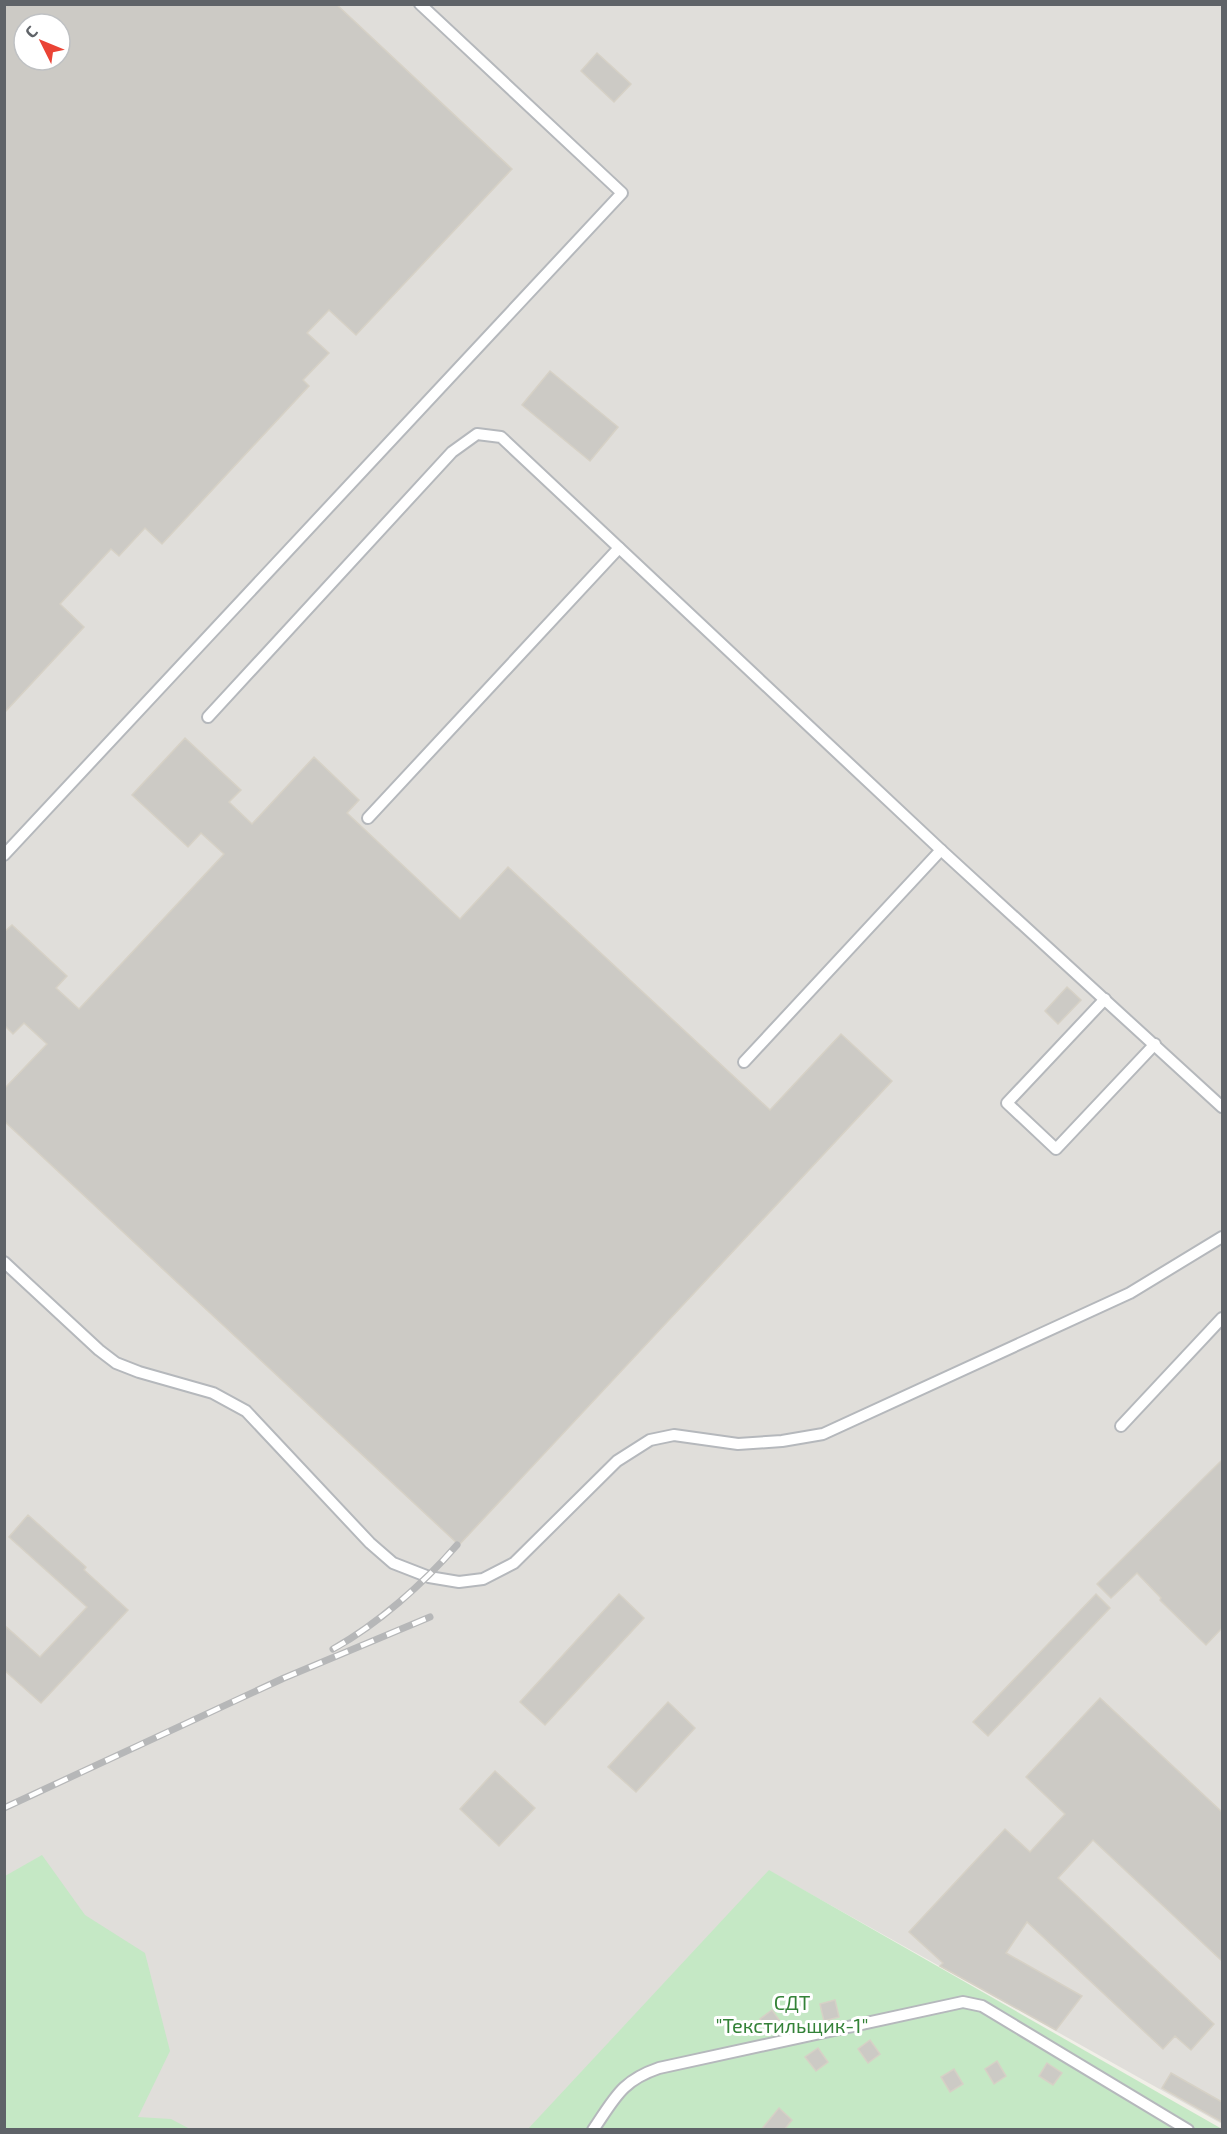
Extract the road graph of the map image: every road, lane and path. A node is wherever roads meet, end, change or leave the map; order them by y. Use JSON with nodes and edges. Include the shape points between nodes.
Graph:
{"nodes":[{"id":1,"x":420,"y":4,"type":"edge"},
{"id":2,"x":619,"y":548,"type":"junction"},
{"id":3,"x":208,"y":717,"type":"dead end"},
{"id":4,"x":368,"y":818,"type":"dead end"},
{"id":5,"x":941,"y":850,"type":"junction"},
{"id":6,"x":4,"y":855,"type":"edge"},
{"id":7,"x":1105,"y":999,"type":"junction"},
{"id":8,"x":1155,"y":1044,"type":"junction"},
{"id":9,"x":744,"y":1062,"type":"dead end"},
{"id":10,"x":1222,"y":1107,"type":"edge"},
{"id":11,"x":1222,"y":1236,"type":"edge"},
{"id":12,"x":4,"y":1262,"type":"edge"},
{"id":13,"x":1222,"y":1318,"type":"edge"},
{"id":14,"x":1121,"y":1426,"type":"dead end"},
{"id":15,"x":593,"y":2130,"type":"edge"},
{"id":16,"x":1188,"y":2130,"type":"edge"}],
"edges":[{"from":1,"to":6,"type":"lane","via":[[622,193]]},
{"from":2,"to":3,"type":"lane","via":[[501,437],[477,434],[452,452]]},
{"from":2,"to":4,"type":"lane"},
{"from":2,"to":5,"type":"lane"},
{"from":5,"to":7,"type":"lane"},
{"from":5,"to":9,"type":"lane"},
{"from":7,"to":8,"type":"lane"},
{"from":7,"to":8,"type":"lane","via":[[1007,1103],[1056,1149]]},
{"from":8,"to":10,"type":"lane"},
{"from":11,"to":12,"type":"lane","via":[[1130,1293],[823,1434],[738,1443],[674,1435],[650,1440],[617,1461],[514,1563],[483,1579],[459,1582],[429,1577],[393,1563],[246,1411],[213,1393],[117,1364]]},
{"from":13,"to":14,"type":"lane"},
{"from":15,"to":16,"type":"lane","via":[[626,2084],[659,2068],[963,2002],[982,2006]]}]}
